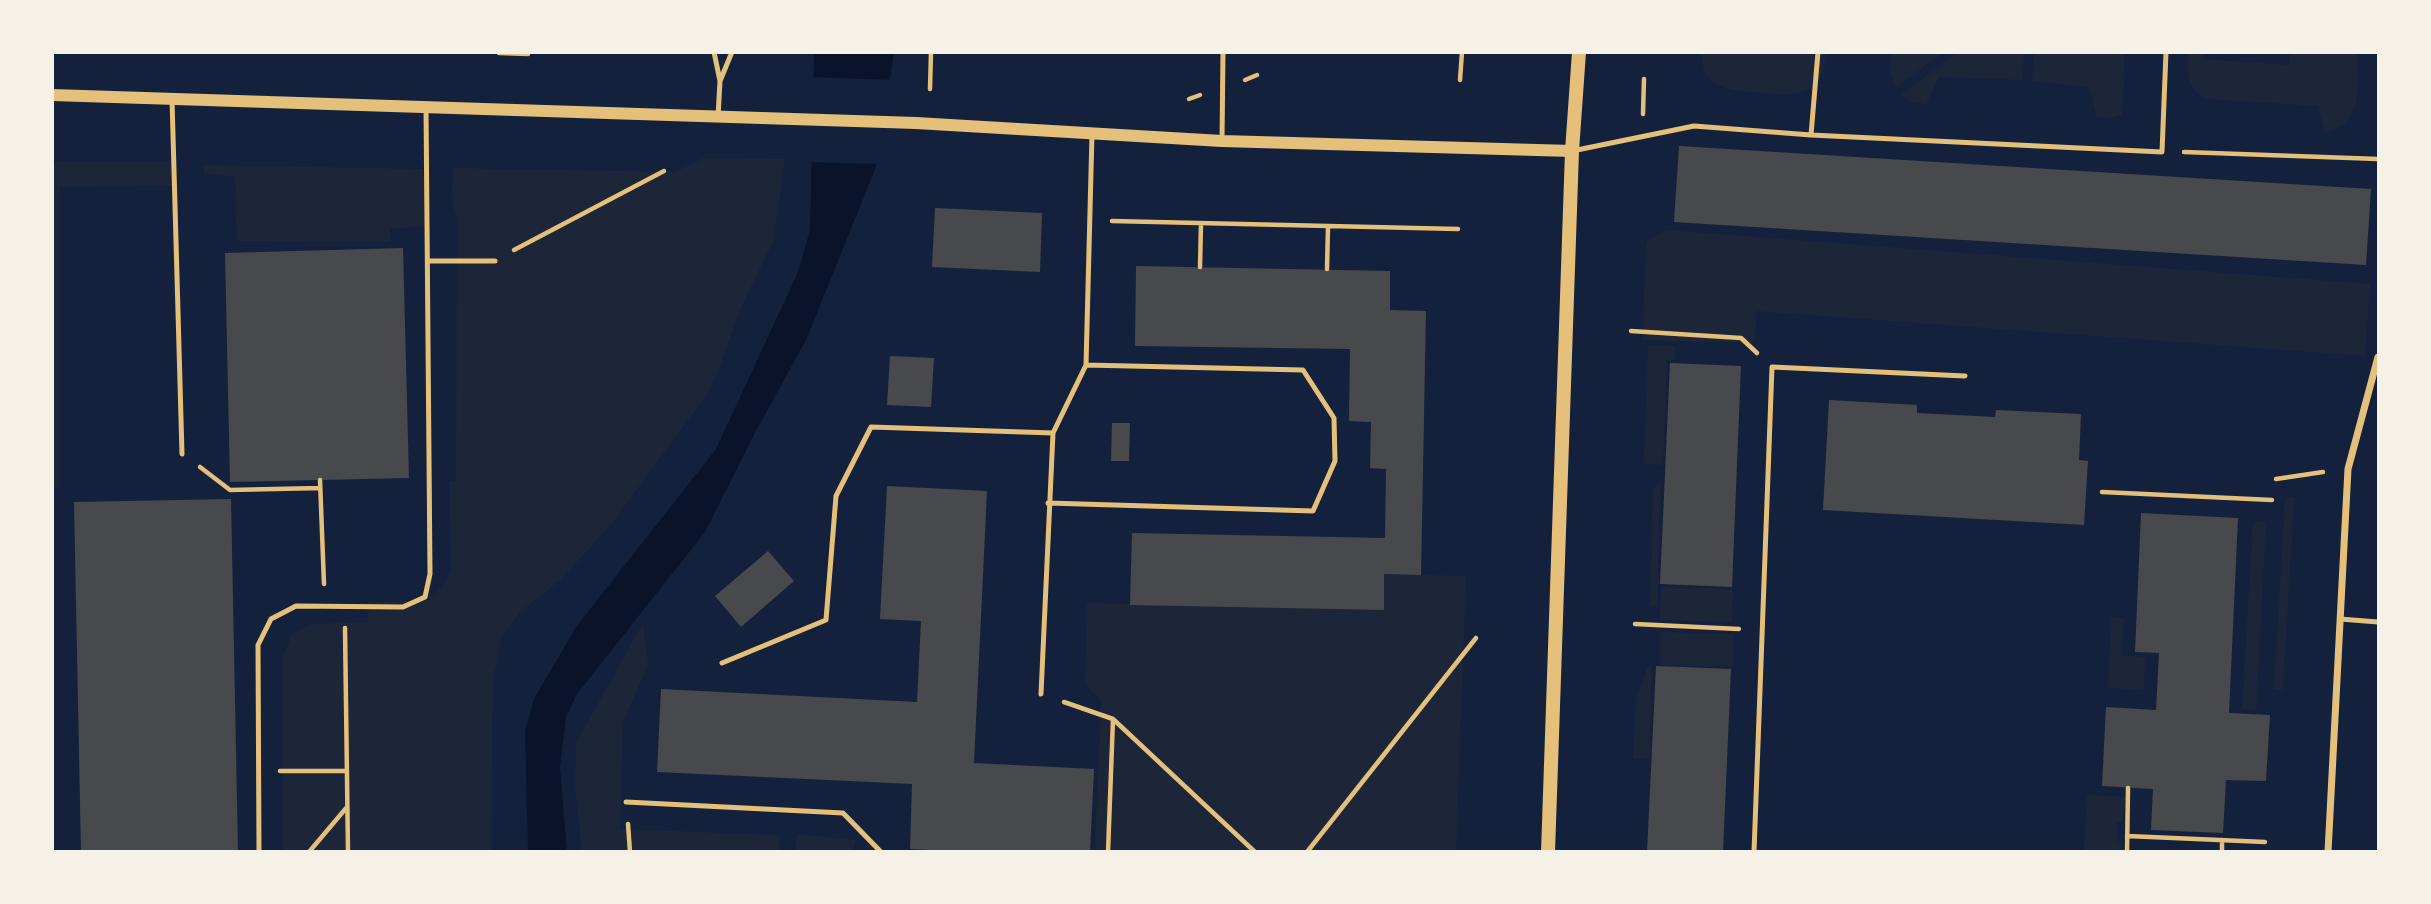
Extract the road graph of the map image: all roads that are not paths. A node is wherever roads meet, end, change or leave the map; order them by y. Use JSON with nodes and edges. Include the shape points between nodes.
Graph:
{"nodes":[{"id":1,"x":714,"y":52,"type":"edge"},
{"id":2,"x":732,"y":52,"type":"edge"},
{"id":3,"x":1223,"y":52,"type":"edge"},
{"id":4,"x":1579,"y":52,"type":"edge"},
{"id":5,"x":1818,"y":52,"type":"edge"},
{"id":6,"x":2166,"y":52,"type":"edge"},
{"id":7,"x":720,"y":81,"type":"junction"},
{"id":8,"x":52,"y":95,"type":"edge"},
{"id":9,"x":172,"y":99,"type":"junction"},
{"id":10,"x":426,"y":107,"type":"junction"},
{"id":11,"x":718,"y":117,"type":"junction"},
{"id":12,"x":1092,"y":134,"type":"junction"},
{"id":13,"x":1811,"y":135,"type":"junction"},
{"id":14,"x":1222,"y":141,"type":"junction"},
{"id":15,"x":1572,"y":151,"type":"junction"},
{"id":16,"x":428,"y":261,"type":"junction"},
{"id":17,"x":495,"y":261,"type":"road end"},
{"id":18,"x":2378,"y":357,"type":"edge"},
{"id":19,"x":1086,"y":365,"type":"junction"},
{"id":20,"x":1965,"y":376,"type":"dead end"},
{"id":21,"x":1053,"y":433,"type":"junction"},
{"id":22,"x":182,"y":454,"type":"road end"},
{"id":23,"x":1048,"y":503,"type":"junction"},
{"id":24,"x":2340,"y":619,"type":"junction"},
{"id":25,"x":2378,"y":622,"type":"edge"},
{"id":26,"x":722,"y":663,"type":"dead end"},
{"id":27,"x":1041,"y":694,"type":"road end"},
{"id":28,"x":626,"y":802,"type":"dead end"},
{"id":29,"x":259,"y":852,"type":"edge"},
{"id":30,"x":881,"y":852,"type":"edge"},
{"id":31,"x":1548,"y":852,"type":"edge"},
{"id":32,"x":1754,"y":852,"type":"edge"},
{"id":33,"x":2328,"y":852,"type":"edge"}],
"edges":[{"from":1,"to":7,"type":"lane"},
{"from":2,"to":7,"type":"lane"},
{"from":3,"to":14,"type":"lane"},
{"from":4,"to":15,"type":"main road"},
{"from":5,"to":13,"type":"lane"},
{"from":6,"to":13,"type":"lane","via":[[2162,152]]},
{"from":7,"to":11,"type":"lane"},
{"from":8,"to":9,"type":"street"},
{"from":9,"to":10,"type":"street"},
{"from":9,"to":22,"type":"lane"},
{"from":10,"to":11,"type":"street"},
{"from":10,"to":16,"type":"lane"},
{"from":11,"to":12,"type":"street"},
{"from":12,"to":14,"type":"street"},
{"from":12,"to":19,"type":"lane"},
{"from":13,"to":15,"type":"lane","via":[[1694,126]]},
{"from":14,"to":15,"type":"street"},
{"from":15,"to":31,"type":"main road"},
{"from":16,"to":17,"type":"lane"},
{"from":16,"to":29,"type":"lane","via":[[430,574],[425,597],[403,607],[296,606],[271,619],[258,645]]},
{"from":18,"to":24,"type":"street","via":[[2348,469]]},
{"from":19,"to":21,"type":"lane"},
{"from":19,"to":23,"type":"lane","via":[[1303,370],[1334,418],[1335,461],[1313,511]]},
{"from":20,"to":32,"type":"lane","via":[[1772,367]]},
{"from":21,"to":23,"type":"lane"},
{"from":21,"to":26,"type":"lane","via":[[871,427],[836,496],[826,620]]},
{"from":23,"to":27,"type":"lane"},
{"from":24,"to":25,"type":"lane"},
{"from":24,"to":33,"type":"street"},
{"from":28,"to":30,"type":"lane","via":[[843,813]]}]}
